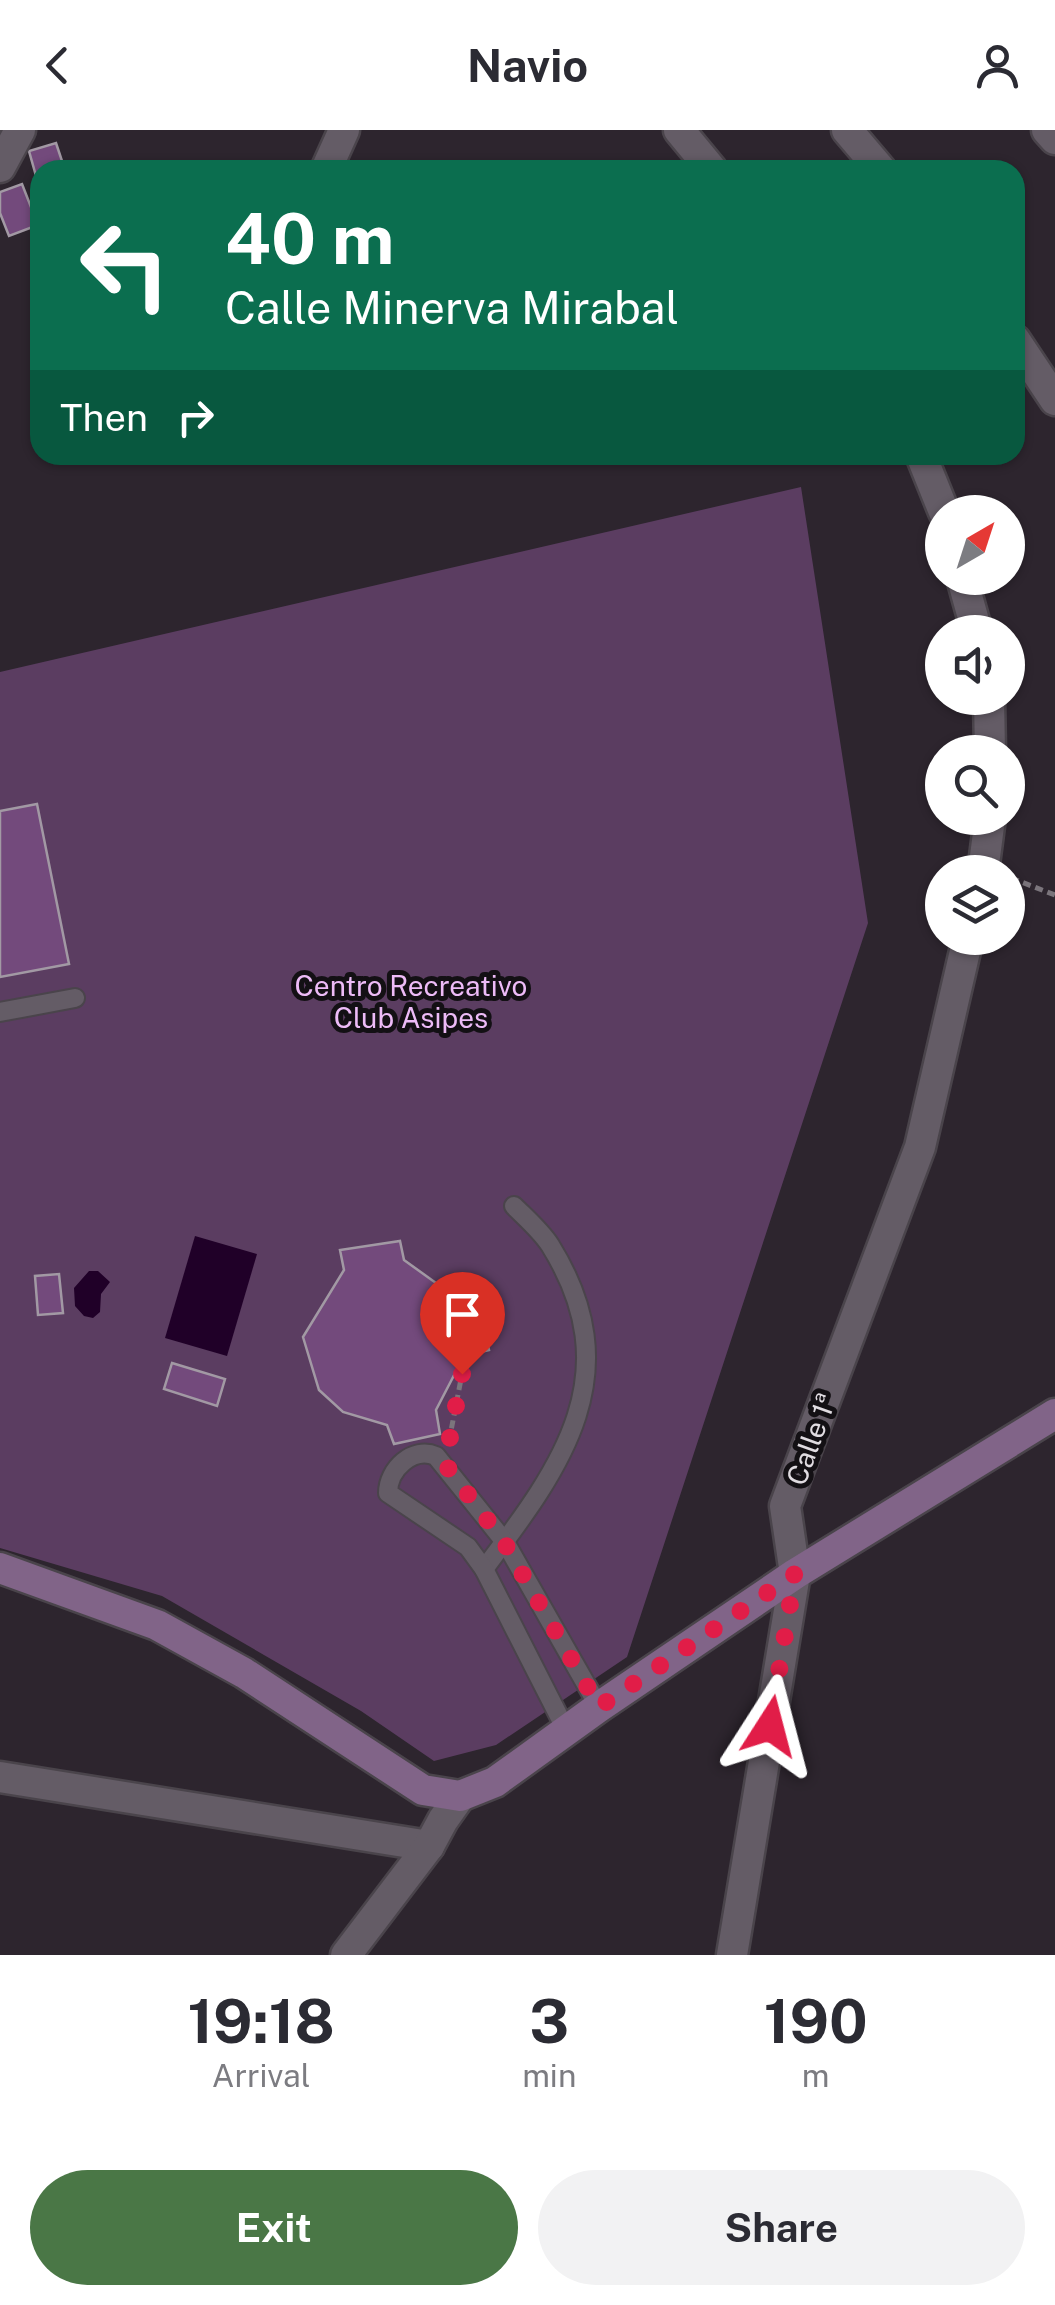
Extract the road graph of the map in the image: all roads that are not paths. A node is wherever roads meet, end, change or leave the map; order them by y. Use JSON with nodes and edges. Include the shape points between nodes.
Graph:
{"nodes":[{"id":1,"x":20,"y":130,"type":"edge"},
{"id":2,"x":344,"y":130,"type":"edge"},
{"id":3,"x":679,"y":130,"type":"edge"},
{"id":4,"x":847,"y":130,"type":"edge"},
{"id":5,"x":1047,"y":130,"type":"edge"},
{"id":6,"x":1055,"y":140,"type":"edge"},
{"id":7,"x":330,"y":160,"type":"edge"},
{"id":8,"x":704,"y":160,"type":"edge"},
{"id":9,"x":872,"y":160,"type":"edge"},
{"id":10,"x":0,"y":167,"type":"edge"},
{"id":11,"x":1025,"y":355,"type":"edge"},
{"id":12,"x":1055,"y":400,"type":"edge"},
{"id":13,"x":924,"y":465,"type":"edge"},
{"id":14,"x":937,"y":495,"type":"edge"},
{"id":15,"x":964,"y":955,"type":"edge"},
{"id":16,"x":75,"y":998,"type":"dead end"},
{"id":17,"x":0,"y":1012,"type":"edge"},
{"id":18,"x":514,"y":1206,"type":"dead end"},
{"id":19,"x":1055,"y":1414,"type":"edge"},
{"id":20,"x":504,"y":1542,"type":"junction"},
{"id":21,"x":0,"y":1568,"type":"edge"},
{"id":22,"x":484,"y":1569,"type":"junction"},
{"id":23,"x":795,"y":1574,"type":"junction"},
{"id":24,"x":599,"y":1707,"type":"junction"},
{"id":25,"x":566,"y":1730,"type":"junction"},
{"id":26,"x":0,"y":1777,"type":"edge"},
{"id":27,"x":460,"y":1796,"type":"junction"},
{"id":28,"x":429,"y":1846,"type":"junction"},
{"id":29,"x":346,"y":1955,"type":"edge"},
{"id":30,"x":732,"y":1955,"type":"edge"}],
"edges":[{"from":1,"to":10,"type":"street"},
{"from":2,"to":7,"type":"street"},
{"from":3,"to":8,"type":"street"},
{"from":4,"to":9,"type":"street"},
{"from":5,"to":6,"type":"street"},
{"from":11,"to":12,"type":"street"},
{"from":13,"to":14,"type":"street"},
{"from":15,"to":23,"type":"street","name":"Calle 1ª","via":[[920,1147],[786,1506]]},
{"from":16,"to":17,"type":"lane"},
{"from":18,"to":20,"type":"lane","via":[[548,1243],[573,1291],[588,1354],[580,1412],[550,1477]]},
{"from":19,"to":23,"type":"street"},
{"from":20,"to":22,"type":"lane"},
{"from":20,"to":22,"type":"lane","via":[[445,1464],[426,1452],[409,1456],[390,1480],[388,1493],[468,1547]]},
{"from":20,"to":24,"type":"lane"},
{"from":21,"to":27,"type":"street","via":[[156,1625],[244,1673],[423,1790]]},
{"from":22,"to":25,"type":"lane"},
{"from":23,"to":24,"type":"street"},
{"from":23,"to":30,"type":"street","name":"Calle 1ª"},
{"from":24,"to":25,"type":"street"},
{"from":25,"to":27,"type":"street","via":[[496,1782]]},
{"from":26,"to":28,"type":"street"},
{"from":27,"to":28,"type":"street"},
{"from":28,"to":29,"type":"street"}]}
